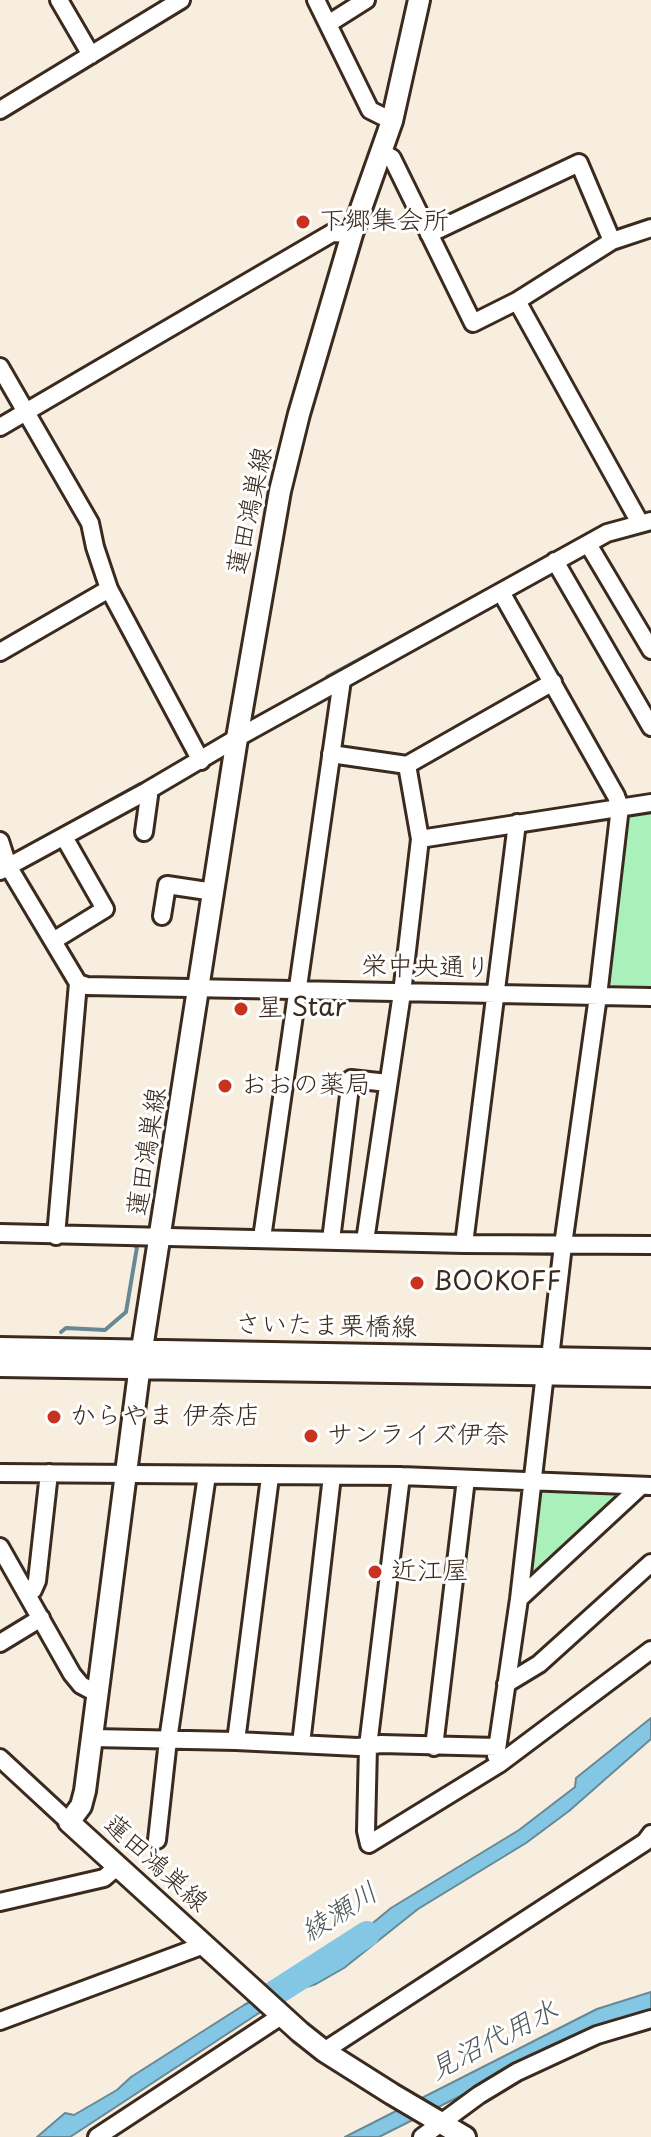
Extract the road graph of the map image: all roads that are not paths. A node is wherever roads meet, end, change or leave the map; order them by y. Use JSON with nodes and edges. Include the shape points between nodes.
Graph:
{"nodes":[{"id":1,"x":59,"y":0,"type":"edge"},
{"id":2,"x":181,"y":0,"type":"edge"},
{"id":3,"x":316,"y":0,"type":"edge"},
{"id":4,"x":366,"y":0,"type":"edge"},
{"id":5,"x":419,"y":0,"type":"edge"},
{"id":6,"x":328,"y":24,"type":"junction"},
{"id":7,"x":91,"y":55,"type":"junction"},
{"id":8,"x":0,"y":110,"type":"edge"},
{"id":9,"x":392,"y":121,"type":"junction"},
{"id":10,"x":382,"y":153,"type":"junction"},
{"id":11,"x":651,"y":228,"type":"edge"},
{"id":12,"x":352,"y":234,"type":"junction"},
{"id":13,"x":429,"y":234,"type":"junction"},
{"id":14,"x":612,"y":241,"type":"junction"},
{"id":15,"x":517,"y":301,"type":"junction"},
{"id":16,"x":0,"y":367,"type":"edge"},
{"id":17,"x":26,"y":412,"type":"junction"},
{"id":18,"x":0,"y":427,"type":"edge"},
{"id":19,"x":646,"y":522,"type":"edge"},
{"id":20,"x":588,"y":544,"type":"junction"},
{"id":21,"x":555,"y":561,"type":"junction"},
{"id":22,"x":109,"y":589,"type":"junction"},
{"id":23,"x":501,"y":592,"type":"junction"},
{"id":24,"x":651,"y":650,"type":"edge"},
{"id":25,"x":0,"y":652,"type":"edge"},
{"id":26,"x":342,"y":680,"type":"junction"},
{"id":27,"x":553,"y":682,"type":"junction"},
{"id":28,"x":651,"y":727,"type":"edge"},
{"id":29,"x":237,"y":738,"type":"junction"},
{"id":30,"x":331,"y":754,"type":"junction"},
{"id":31,"x":201,"y":761,"type":"junction"},
{"id":32,"x":407,"y":765,"type":"junction"},
{"id":33,"x":147,"y":791,"type":"junction"},
{"id":34,"x":651,"y":803,"type":"edge"},
{"id":35,"x":620,"y":807,"type":"junction"},
{"id":36,"x":517,"y":823,"type":"junction"},
{"id":37,"x":144,"y":832,"type":"dead end"},
{"id":38,"x":64,"y":837,"type":"junction"},
{"id":39,"x":420,"y":839,"type":"junction"},
{"id":40,"x":0,"y":841,"type":"edge"},
{"id":41,"x":4,"y":868,"type":"edge"},
{"id":42,"x":214,"y":892,"type":"junction"},
{"id":43,"x":162,"y":916,"type":"dead end"},
{"id":44,"x":53,"y":941,"type":"junction"},
{"id":45,"x":78,"y":983,"type":"junction"},
{"id":46,"x":200,"y":988,"type":"junction"},
{"id":47,"x":299,"y":989,"type":"junction"},
{"id":48,"x":402,"y":993,"type":"junction"},
{"id":49,"x":496,"y":994,"type":"junction"},
{"id":50,"x":598,"y":996,"type":"junction"},
{"id":51,"x":651,"y":997,"type":"edge"},
{"id":52,"x":388,"y":1083,"type":"junction"},
{"id":53,"x":0,"y":1233,"type":"edge"},
{"id":54,"x":56,"y":1236,"type":"junction"},
{"id":55,"x":161,"y":1236,"type":"junction"},
{"id":56,"x":262,"y":1238,"type":"junction"},
{"id":57,"x":331,"y":1240,"type":"junction"},
{"id":58,"x":365,"y":1241,"type":"junction"},
{"id":59,"x":464,"y":1244,"type":"junction"},
{"id":60,"x":563,"y":1245,"type":"junction"},
{"id":61,"x":651,"y":1245,"type":"edge"},
{"id":62,"x":0,"y":1348,"type":"edge"},
{"id":63,"x":141,"y":1359,"type":"junction"},
{"id":64,"x":651,"y":1360,"type":"edge"},
{"id":65,"x":0,"y":1366,"type":"edge"},
{"id":66,"x":548,"y":1366,"type":"junction"},
{"id":67,"x":651,"y":1376,"type":"edge"},
{"id":68,"x":0,"y":1473,"type":"edge"},
{"id":69,"x":49,"y":1473,"type":"junction"},
{"id":70,"x":127,"y":1475,"type":"junction"},
{"id":71,"x":207,"y":1475,"type":"junction"},
{"id":72,"x":332,"y":1476,"type":"junction"},
{"id":73,"x":401,"y":1476,"type":"junction"},
{"id":74,"x":270,"y":1477,"type":"junction"},
{"id":75,"x":466,"y":1479,"type":"junction"},
{"id":76,"x":532,"y":1481,"type":"junction"},
{"id":77,"x":646,"y":1486,"type":"edge"},
{"id":78,"x":0,"y":1547,"type":"edge"},
{"id":79,"x":651,"y":1563,"type":"edge"},
{"id":80,"x":27,"y":1594,"type":"junction"},
{"id":81,"x":519,"y":1599,"type":"junction"},
{"id":82,"x":41,"y":1618,"type":"junction"},
{"id":83,"x":0,"y":1643,"type":"edge"},
{"id":84,"x":651,"y":1650,"type":"edge"},
{"id":85,"x":506,"y":1684,"type":"junction"},
{"id":86,"x":98,"y":1694,"type":"junction"},
{"id":87,"x":93,"y":1738,"type":"junction"},
{"id":88,"x":168,"y":1740,"type":"junction"},
{"id":89,"x":236,"y":1741,"type":"junction"},
{"id":90,"x":301,"y":1744,"type":"junction"},
{"id":91,"x":368,"y":1746,"type":"junction"},
{"id":92,"x":434,"y":1747,"type":"junction"},
{"id":93,"x":498,"y":1756,"type":"junction"},
{"id":94,"x":0,"y":1758,"type":"edge"},
{"id":95,"x":69,"y":1822,"type":"junction"},
{"id":96,"x":157,"y":1840,"type":"dead end"},
{"id":97,"x":649,"y":1842,"type":"edge"},
{"id":98,"x":118,"y":1866,"type":"junction"},
{"id":99,"x":0,"y":1902,"type":"edge"},
{"id":100,"x":204,"y":1945,"type":"junction"},
{"id":101,"x":280,"y":2014,"type":"junction"},
{"id":102,"x":651,"y":2019,"type":"edge"},
{"id":103,"x":0,"y":2021,"type":"edge"},
{"id":104,"x":324,"y":2051,"type":"junction"},
{"id":105,"x":442,"y":2123,"type":"junction"},
{"id":106,"x":97,"y":2137,"type":"edge"},
{"id":107,"x":422,"y":2137,"type":"edge"},
{"id":108,"x":465,"y":2137,"type":"edge"}],
"edges":[{"from":1,"to":7,"type":"street"},
{"from":2,"to":7,"type":"street"},
{"from":3,"to":6,"type":"street"},
{"from":4,"to":6,"type":"street"},
{"from":5,"to":9,"type":"main road","name":"蓮田鴻巣線"},
{"from":6,"to":9,"type":"street","via":[[370,110]]},
{"from":7,"to":8,"type":"street"},
{"from":9,"to":10,"type":"main road","name":"蓮田鴻巣線"},
{"from":10,"to":12,"type":"main road","name":"蓮田鴻巣線"},
{"from":10,"to":13,"type":"street","via":[[392,158]]},
{"from":11,"to":14,"type":"street"},
{"from":12,"to":17,"type":"street","via":[[332,233]]},
{"from":12,"to":29,"type":"main road","name":"蓮田鴻巣線","via":[[280,491]]},
{"from":13,"to":14,"type":"street","via":[[579,163]]},
{"from":13,"to":15,"type":"street","via":[[473,323]]},
{"from":14,"to":15,"type":"street"},
{"from":15,"to":19,"type":"street"},
{"from":16,"to":17,"type":"street"},
{"from":17,"to":18,"type":"street"},
{"from":17,"to":22,"type":"street","via":[[90,523]]},
{"from":19,"to":20,"type":"street"},
{"from":20,"to":21,"type":"street"},
{"from":20,"to":24,"type":"street"},
{"from":21,"to":23,"type":"street"},
{"from":21,"to":28,"type":"street"},
{"from":22,"to":25,"type":"street"},
{"from":22,"to":31,"type":"street"},
{"from":23,"to":26,"type":"street"},
{"from":23,"to":27,"type":"street"},
{"from":26,"to":29,"type":"street"},
{"from":26,"to":30,"type":"street"},
{"from":27,"to":32,"type":"street"},
{"from":27,"to":35,"type":"street"},
{"from":29,"to":31,"type":"street"},
{"from":29,"to":42,"type":"main road","name":"蓮田鴻巣線"},
{"from":30,"to":32,"type":"street"},
{"from":30,"to":47,"type":"street"},
{"from":31,"to":33,"type":"street"},
{"from":32,"to":39,"type":"street"},
{"from":33,"to":37,"type":"street"},
{"from":33,"to":38,"type":"street"},
{"from":34,"to":35,"type":"street"},
{"from":35,"to":36,"type":"street"},
{"from":35,"to":50,"type":"street"},
{"from":36,"to":39,"type":"street"},
{"from":36,"to":49,"type":"street"},
{"from":38,"to":41,"type":"street"},
{"from":38,"to":44,"type":"street","via":[[105,909]]},
{"from":39,"to":48,"type":"street"},
{"from":40,"to":41,"type":"street"},
{"from":41,"to":44,"type":"street"},
{"from":42,"to":43,"type":"street","via":[[167,885]]},
{"from":42,"to":46,"type":"main road","name":"蓮田鴻巣線"},
{"from":44,"to":45,"type":"street"},
{"from":45,"to":46,"type":"street","name":"栄中央通り"},
{"from":45,"to":54,"type":"street"},
{"from":46,"to":47,"type":"street","name":"栄中央通り"},
{"from":46,"to":55,"type":"main road","name":"蓮田鴻巣線"},
{"from":47,"to":48,"type":"street","name":"栄中央通り"},
{"from":47,"to":56,"type":"street"},
{"from":48,"to":49,"type":"street","name":"栄中央通り"},
{"from":48,"to":52,"type":"street"},
{"from":49,"to":50,"type":"street","name":"栄中央通り"},
{"from":49,"to":59,"type":"street"},
{"from":50,"to":51,"type":"street","name":"栄中央通り"},
{"from":50,"to":60,"type":"street"},
{"from":52,"to":57,"type":"street","via":[[351,1079]]},
{"from":52,"to":58,"type":"street"},
{"from":53,"to":54,"type":"street"},
{"from":54,"to":55,"type":"street"},
{"from":55,"to":56,"type":"street"},
{"from":55,"to":63,"type":"main road","name":"蓮田鴻巣線"},
{"from":56,"to":57,"type":"street"},
{"from":57,"to":58,"type":"street"},
{"from":58,"to":59,"type":"street"},
{"from":59,"to":60,"type":"street"},
{"from":60,"to":61,"type":"street"},
{"from":60,"to":66,"type":"street"},
{"from":62,"to":63,"type":"main road","name":"さいたま栗橋線"},
{"from":63,"to":65,"type":"main road","name":"さいたま栗橋線"},
{"from":63,"to":66,"type":"main road","name":"さいたま栗橋線"},
{"from":63,"to":70,"type":"main road","name":"蓮田鴻巣線"},
{"from":64,"to":66,"type":"main road","name":"さいたま栗橋線"},
{"from":66,"to":67,"type":"main road","name":"さいたま栗橋線"},
{"from":66,"to":76,"type":"street"},
{"from":68,"to":69,"type":"street"},
{"from":69,"to":70,"type":"street"},
{"from":69,"to":80,"type":"street","via":[[37,1581]]},
{"from":70,"to":71,"type":"street"},
{"from":70,"to":86,"type":"main road","name":"蓮田鴻巣線"},
{"from":71,"to":74,"type":"street"},
{"from":71,"to":88,"type":"street"},
{"from":72,"to":73,"type":"street"},
{"from":72,"to":74,"type":"street"},
{"from":72,"to":90,"type":"street"},
{"from":73,"to":75,"type":"street"},
{"from":73,"to":91,"type":"street"},
{"from":74,"to":89,"type":"street"},
{"from":75,"to":76,"type":"street"},
{"from":75,"to":92,"type":"street"},
{"from":76,"to":77,"type":"street"},
{"from":76,"to":81,"type":"street"},
{"from":77,"to":81,"type":"street"},
{"from":78,"to":80,"type":"street"},
{"from":79,"to":85,"type":"street","via":[[539,1664]]},
{"from":80,"to":82,"type":"street"},
{"from":81,"to":85,"type":"street"},
{"from":82,"to":83,"type":"street"},
{"from":82,"to":86,"type":"street","via":[[72,1674]]},
{"from":84,"to":93,"type":"street"},
{"from":85,"to":93,"type":"street"},
{"from":86,"to":87,"type":"main road","name":"蓮田鴻巣線"},
{"from":87,"to":88,"type":"street"},
{"from":87,"to":95,"type":"main road","name":"蓮田鴻巣線","via":[[81,1806]]},
{"from":88,"to":89,"type":"street"},
{"from":88,"to":96,"type":"street"},
{"from":89,"to":90,"type":"street"},
{"from":90,"to":91,"type":"street"},
{"from":91,"to":92,"type":"street"},
{"from":91,"to":93,"type":"street","via":[[369,1844]]},
{"from":92,"to":93,"type":"street"},
{"from":94,"to":95,"type":"street"},
{"from":95,"to":98,"type":"main road","name":"蓮田鴻巣線"},
{"from":97,"to":104,"type":"street"},
{"from":98,"to":99,"type":"street","via":[[104,1878]]},
{"from":98,"to":100,"type":"main road","name":"蓮田鴻巣線"},
{"from":100,"to":101,"type":"main road","name":"蓮田鴻巣線"},
{"from":100,"to":103,"type":"street"},
{"from":101,"to":104,"type":"main road","name":"蓮田鴻巣線"},
{"from":101,"to":106,"type":"street"},
{"from":102,"to":105,"type":"street","via":[[597,2035],[517,2072]]},
{"from":104,"to":105,"type":"main road","name":"蓮田鴻巣線"},
{"from":105,"to":107,"type":"street"},
{"from":105,"to":108,"type":"main road","name":"蓮田鴻巣線"}]}
